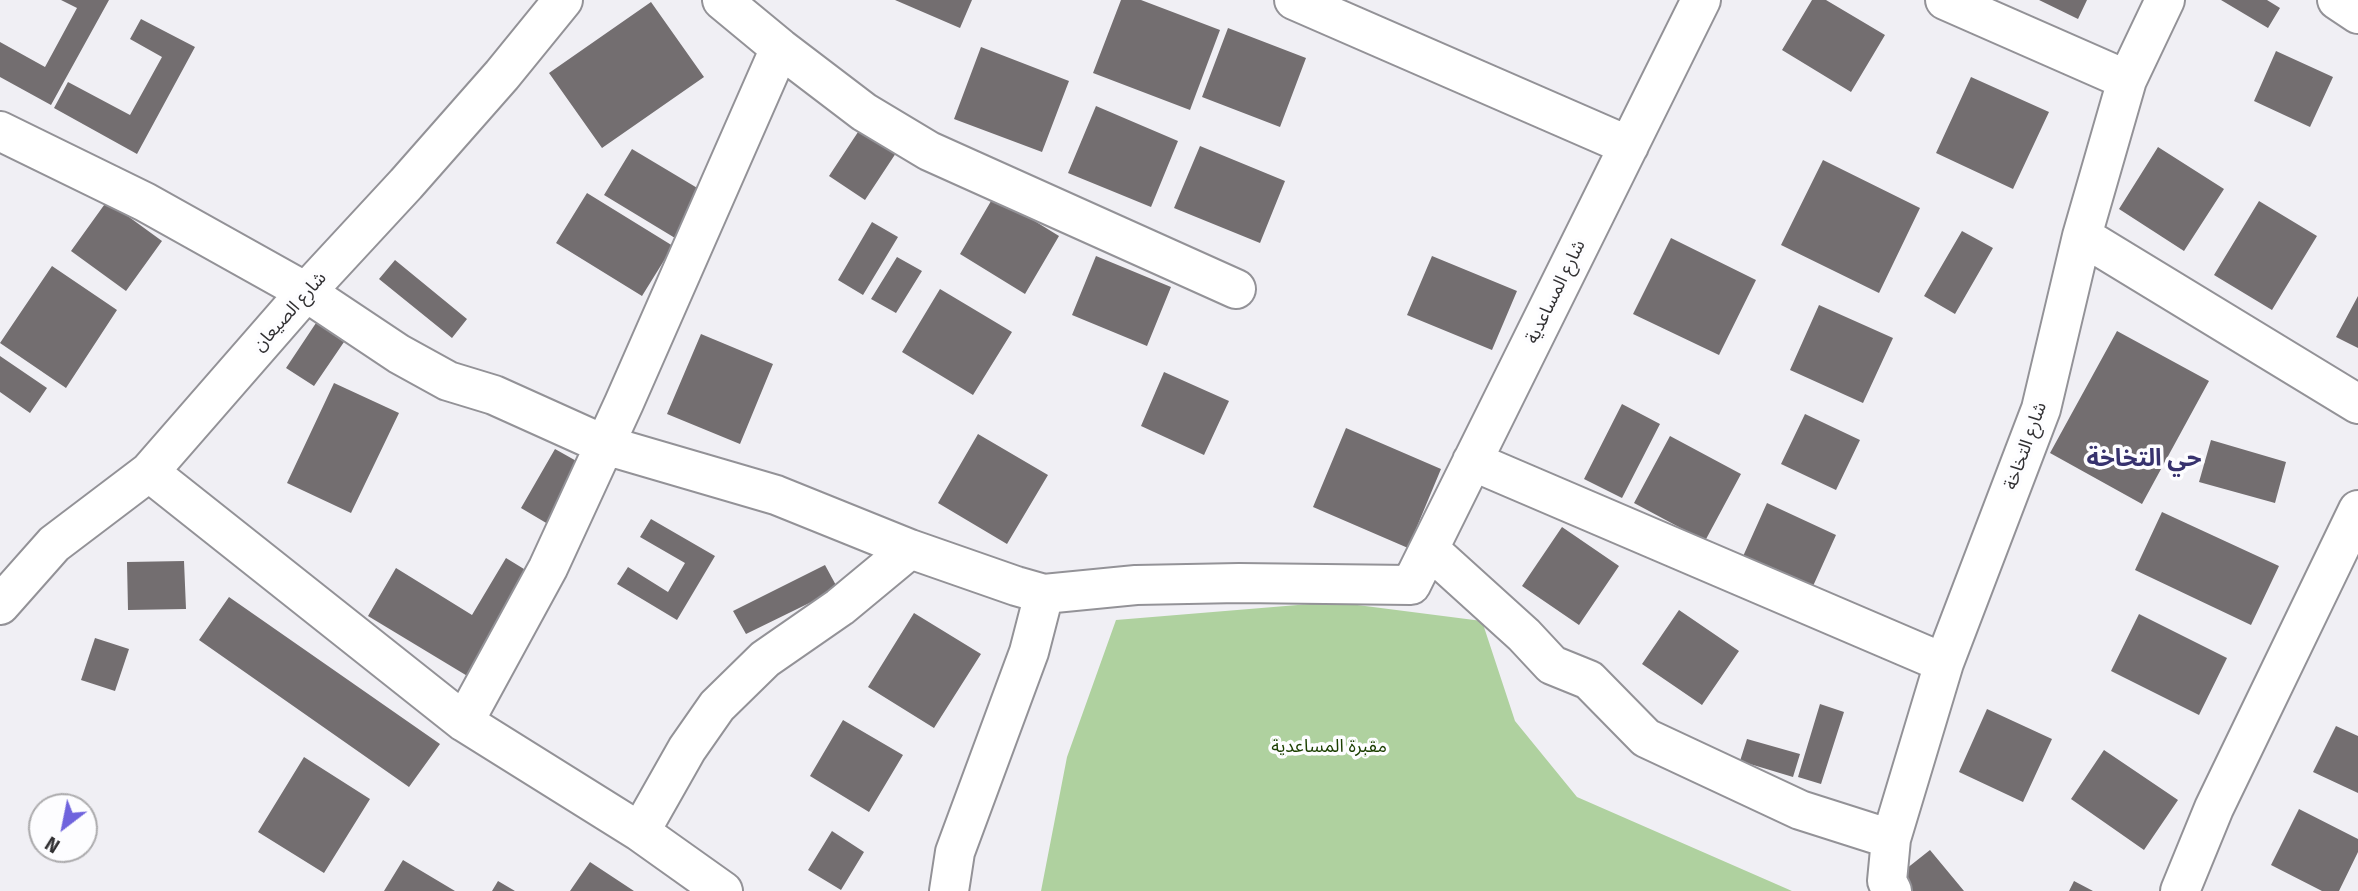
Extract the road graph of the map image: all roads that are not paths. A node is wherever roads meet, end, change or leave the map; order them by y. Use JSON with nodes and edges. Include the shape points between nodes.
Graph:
{"nodes":[{"id":1,"x":562,"y":0,"type":"edge"},
{"id":2,"x":722,"y":0,"type":"edge"},
{"id":3,"x":1294,"y":0,"type":"edge"},
{"id":4,"x":1701,"y":0,"type":"edge"},
{"id":5,"x":1945,"y":0,"type":"edge"},
{"id":6,"x":2165,"y":0,"type":"edge"},
{"id":7,"x":2337,"y":0,"type":"edge"},
{"id":8,"x":2358,"y":14,"type":"edge"},
{"id":9,"x":780,"y":48,"type":"junction"},
{"id":10,"x":2127,"y":80,"type":"junction"},
{"id":11,"x":0,"y":131,"type":"edge"},
{"id":12,"x":1629,"y":146,"type":"junction"},
{"id":13,"x":2082,"y":236,"type":"junction"},
{"id":14,"x":1236,"y":289,"type":"dead end"},
{"id":15,"x":306,"y":292,"type":"junction"},
{"id":16,"x":2358,"y":404,"type":"edge"},
{"id":17,"x":605,"y":444,"type":"junction"},
{"id":18,"x":1472,"y":461,"type":"junction"},
{"id":19,"x":149,"y":472,"type":"junction"},
{"id":20,"x":2358,"y":510,"type":"edge"},
{"id":21,"x":910,"y":549,"type":"junction"},
{"id":22,"x":1429,"y":549,"type":"junction"},
{"id":23,"x":1044,"y":594,"type":"junction"},
{"id":24,"x":0,"y":605,"type":"edge"},
{"id":25,"x":1944,"y":663,"type":"junction"},
{"id":26,"x":464,"y":722,"type":"junction"},
{"id":27,"x":640,"y":832,"type":"junction"},
{"id":28,"x":1891,"y":839,"type":"junction"},
{"id":29,"x":723,"y":891,"type":"edge"},
{"id":30,"x":949,"y":891,"type":"edge"},
{"id":31,"x":1892,"y":891,"type":"edge"},
{"id":32,"x":2180,"y":891,"type":"edge"}],
"edges":[{"from":1,"to":15,"type":"street","name":"شارع الصيعان","via":[[502,75]]},
{"from":2,"to":9,"type":"street"},
{"from":3,"to":12,"type":"street"},
{"from":4,"to":12,"type":"street","name":"شارع المساعدية"},
{"from":5,"to":10,"type":"street"},
{"from":6,"to":10,"type":"street","name":"شارع التخاخة"},
{"from":7,"to":8,"type":"street"},
{"from":9,"to":14,"type":"street","via":[[864,112],[929,151]]},
{"from":9,"to":17,"type":"street"},
{"from":10,"to":13,"type":"street","name":"شارع التخاخة"},
{"from":11,"to":15,"type":"street","via":[[145,202]]},
{"from":12,"to":18,"type":"street","name":"شارع المساعدية"},
{"from":13,"to":16,"type":"street"},
{"from":13,"to":25,"type":"street","name":"شارع التخاخة","via":[[2041,409]]},
{"from":15,"to":17,"type":"street","via":[[448,381],[494,395]]},
{"from":15,"to":19,"type":"street","name":"شارع الصيعان"},
{"from":17,"to":21,"type":"street","via":[[776,495]]},
{"from":17,"to":26,"type":"street","via":[[548,568]]},
{"from":18,"to":22,"type":"street","name":"شارع المساعدية"},
{"from":18,"to":25,"type":"street"},
{"from":19,"to":24,"type":"street","name":"شارع الصيعان","via":[[54,544]]},
{"from":19,"to":26,"type":"street"},
{"from":20,"to":32,"type":"street","via":[[2214,808]]},
{"from":21,"to":23,"type":"street"},
{"from":21,"to":27,"type":"street","via":[[840,607],[765,659],[717,706]]},
{"from":22,"to":23,"type":"street","name":"شارع المساعدية","via":[[1411,585],[1162,584]]},
{"from":22,"to":28,"type":"street","via":[[1552,665],[1589,680],[1646,738],[1801,810]]},
{"from":23,"to":30,"type":"street","via":[[1029,652],[955,852]]},
{"from":25,"to":28,"type":"street","name":"شارع التخاخة"},
{"from":26,"to":27,"type":"street"},
{"from":27,"to":29,"type":"street"},
{"from":28,"to":31,"type":"street","name":"شارع التخاخة","via":[[1887,881]]}]}
